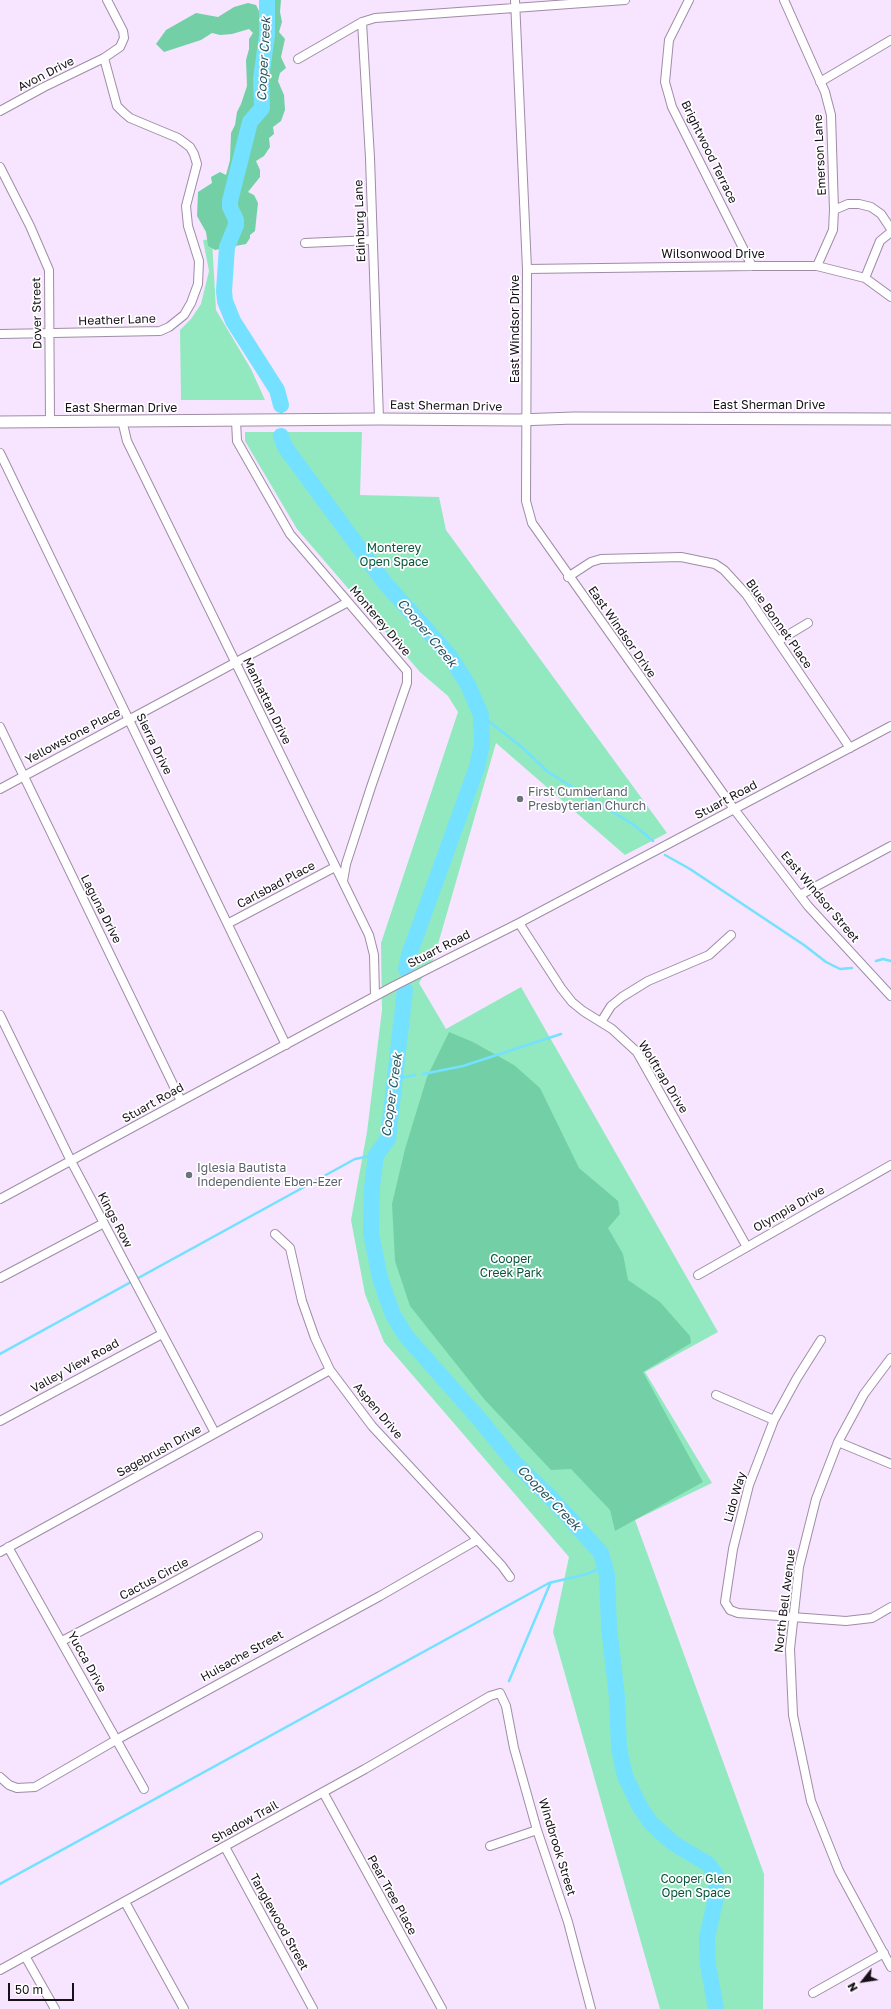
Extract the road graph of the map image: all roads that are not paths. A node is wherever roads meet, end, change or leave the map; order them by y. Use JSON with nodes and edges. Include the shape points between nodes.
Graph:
{"nodes":[{"id":1,"x":107,"y":0,"type":"edge"},
{"id":2,"x":624,"y":0,"type":"edge"},
{"id":3,"x":688,"y":0,"type":"edge"},
{"id":4,"x":784,"y":0,"type":"edge"},
{"id":5,"x":515,"y":4,"type":"edge"},
{"id":6,"x":362,"y":22,"type":"junction"},
{"id":7,"x":891,"y":40,"type":"edge"},
{"id":8,"x":104,"y":58,"type":"junction"},
{"id":9,"x":298,"y":59,"type":"dead end"},
{"id":10,"x":820,"y":82,"type":"junction"},
{"id":11,"x":0,"y":111,"type":"edge"},
{"id":12,"x":0,"y":167,"type":"edge"},
{"id":13,"x":834,"y":210,"type":"junction"},
{"id":14,"x":891,"y":229,"type":"edge"},
{"id":15,"x":891,"y":232,"type":"edge"},
{"id":16,"x":372,"y":240,"type":"junction"},
{"id":17,"x":305,"y":244,"type":"dead end"},
{"id":18,"x":752,"y":266,"type":"junction"},
{"id":19,"x":817,"y":266,"type":"junction"},
{"id":20,"x":528,"y":269,"type":"junction"},
{"id":21,"x":865,"y":278,"type":"junction"},
{"id":22,"x":891,"y":297,"type":"edge"},
{"id":23,"x":50,"y":333,"type":"junction"},
{"id":24,"x":0,"y":334,"type":"edge"},
{"id":25,"x":379,"y":419,"type":"junction"},
{"id":26,"x":891,"y":419,"type":"edge"},
{"id":27,"x":122,"y":420,"type":"junction"},
{"id":28,"x":236,"y":420,"type":"junction"},
{"id":29,"x":526,"y":420,"type":"junction"},
{"id":30,"x":0,"y":422,"type":"edge"},
{"id":31,"x":50,"y":422,"type":"junction"},
{"id":32,"x":0,"y":453,"type":"edge"},
{"id":33,"x":568,"y":577,"type":"junction"},
{"id":34,"x":348,"y":602,"type":"junction"},
{"id":35,"x":808,"y":624,"type":"dead end"},
{"id":36,"x":778,"y":641,"type":"junction"},
{"id":37,"x":235,"y":663,"type":"junction"},
{"id":38,"x":130,"y":720,"type":"junction"},
{"id":39,"x":891,"y":726,"type":"edge"},
{"id":40,"x":0,"y":727,"type":"edge"},
{"id":41,"x":850,"y":748,"type":"junction"},
{"id":42,"x":24,"y":776,"type":"junction"},
{"id":43,"x":0,"y":789,"type":"edge"},
{"id":44,"x":734,"y":809,"type":"junction"},
{"id":45,"x":891,"y":846,"type":"edge"},
{"id":46,"x":335,"y":867,"type":"junction"},
{"id":47,"x":343,"y":881,"type":"junction"},
{"id":48,"x":800,"y":895,"type":"junction"},
{"id":49,"x":229,"y":923,"type":"junction"},
{"id":50,"x":520,"y":923,"type":"junction"},
{"id":51,"x":732,"y":935,"type":"dead end"},
{"id":52,"x":375,"y":996,"type":"junction"},
{"id":53,"x":891,"y":996,"type":"edge"},
{"id":54,"x":0,"y":1015,"type":"edge"},
{"id":55,"x":601,"y":1022,"type":"junction"},
{"id":56,"x":286,"y":1044,"type":"junction"},
{"id":57,"x":181,"y":1101,"type":"junction"},
{"id":58,"x":71,"y":1161,"type":"junction"},
{"id":59,"x":891,"y":1165,"type":"edge"},
{"id":60,"x":0,"y":1199,"type":"edge"},
{"id":61,"x":104,"y":1223,"type":"junction"},
{"id":62,"x":274,"y":1234,"type":"dead end"},
{"id":63,"x":747,"y":1247,"type":"junction"},
{"id":64,"x":698,"y":1275,"type":"dead end"},
{"id":65,"x":0,"y":1278,"type":"edge"},
{"id":66,"x":162,"y":1334,"type":"junction"},
{"id":67,"x":821,"y":1340,"type":"dead end"},
{"id":68,"x":891,"y":1358,"type":"edge"},
{"id":69,"x":330,"y":1370,"type":"junction"},
{"id":70,"x":716,"y":1395,"type":"dead end"},
{"id":71,"x":774,"y":1420,"type":"junction"},
{"id":72,"x":0,"y":1421,"type":"edge"},
{"id":73,"x":215,"y":1433,"type":"junction"},
{"id":74,"x":838,"y":1442,"type":"junction"},
{"id":75,"x":891,"y":1464,"type":"edge"},
{"id":76,"x":258,"y":1536,"type":"dead end"},
{"id":77,"x":477,"y":1540,"type":"junction"},
{"id":78,"x":8,"y":1547,"type":"junction"},
{"id":79,"x":0,"y":1552,"type":"edge"},
{"id":80,"x":510,"y":1577,"type":"dead end"},
{"id":81,"x":891,"y":1607,"type":"edge"},
{"id":82,"x":793,"y":1617,"type":"junction"},
{"id":83,"x":62,"y":1641,"type":"junction"},
{"id":84,"x":500,"y":1693,"type":"joint"},
{"id":85,"x":116,"y":1740,"type":"junction"},
{"id":86,"x":0,"y":1777,"type":"edge"},
{"id":87,"x":144,"y":1789,"type":"dead end"},
{"id":88,"x":322,"y":1792,"type":"junction"},
{"id":89,"x":537,"y":1830,"type":"junction"},
{"id":90,"x":490,"y":1846,"type":"dead end"},
{"id":91,"x":225,"y":1847,"type":"junction"},
{"id":92,"x":125,"y":1902,"type":"junction"},
{"id":93,"x":884,"y":1954,"type":"junction"},
{"id":94,"x":25,"y":1956,"type":"junction"},
{"id":95,"x":891,"y":1967,"type":"edge"},
{"id":96,"x":0,"y":1970,"type":"edge"},
{"id":97,"x":813,"y":1993,"type":"dead end"},
{"id":98,"x":55,"y":2009,"type":"edge"},
{"id":99,"x":184,"y":2009,"type":"edge"},
{"id":100,"x":313,"y":2009,"type":"edge"},
{"id":101,"x":442,"y":2009,"type":"edge"},
{"id":102,"x":591,"y":2009,"type":"edge"}],
"edges":[{"from":1,"to":8,"type":"street","via":[[124,38],[120,47]]},
{"from":2,"to":5,"type":"street"},
{"from":3,"to":18,"type":"street","name":"Brightwood Terrace","via":[[669,40],[665,82],[672,106]]},
{"from":4,"to":10,"type":"street","name":"Emerson Lane"},
{"from":5,"to":6,"type":"street","via":[[375,18]]},
{"from":5,"to":20,"type":"street","name":"East Windsor Drive"},
{"from":6,"to":9,"type":"street"},
{"from":6,"to":16,"type":"street","name":"Edinburg Lane"},
{"from":7,"to":10,"type":"street"},
{"from":8,"to":11,"type":"street","name":"Avon Drive"},
{"from":8,"to":23,"type":"street","name":"Heather Lane","via":[[117,106],[130,118],[178,138],[190,147],[194,154],[197,164],[186,206],[188,226],[199,261],[198,284],[184,315],[160,331]]},
{"from":10,"to":13,"type":"street","name":"Emerson Lane","via":[[831,115]]},
{"from":12,"to":23,"type":"street","name":"Dover Street","via":[[49,270]]},
{"from":13,"to":14,"type":"street","via":[[848,204],[871,207],[881,214]]},
{"from":13,"to":19,"type":"street","name":"Emerson Lane","via":[[833,230]]},
{"from":15,"to":21,"type":"street","via":[[880,241]]},
{"from":16,"to":17,"type":"street"},
{"from":16,"to":25,"type":"street","name":"Edinburg Lane"},
{"from":18,"to":19,"type":"street","name":"Wilsonwood Drive"},
{"from":18,"to":20,"type":"street","name":"Wilsonwood Drive"},
{"from":19,"to":21,"type":"street","name":"Wilsonwood Drive"},
{"from":20,"to":29,"type":"street","name":"East Windsor Drive"},
{"from":21,"to":22,"type":"street","name":"Wilsonwood Drive"},
{"from":23,"to":24,"type":"street","name":"Heather Lane"},
{"from":23,"to":31,"type":"street","name":"Dover Street"},
{"from":25,"to":28,"type":"main road","name":"East Sherman Drive"},
{"from":25,"to":29,"type":"main road","name":"East Sherman Drive"},
{"from":26,"to":29,"type":"main road","name":"East Sherman Drive"},
{"from":27,"to":28,"type":"main road","name":"East Sherman Drive"},
{"from":27,"to":31,"type":"main road","name":"East Sherman Drive"},
{"from":27,"to":37,"type":"street","name":"Manhattan Drive","via":[[127,441]]},
{"from":28,"to":34,"type":"street","name":"Monterey Drive","via":[[237,441],[290,534]]},
{"from":29,"to":33,"type":"street","name":"East Windsor Drive","via":[[526,501],[532,523]]},
{"from":30,"to":31,"type":"main road","name":"East Sherman Drive"},
{"from":32,"to":38,"type":"street","name":"Sierra Drive"},
{"from":33,"to":36,"type":"street","name":"Blue Bonnet Place","via":[[591,562],[602,559],[681,557],[716,564],[746,594]]},
{"from":33,"to":44,"type":"street","name":"East Windsor Drive"},
{"from":34,"to":37,"type":"street","name":"Yellowstone Place"},
{"from":34,"to":47,"type":"street","name":"Monterey Drive","via":[[407,672],[407,683],[346,864]]},
{"from":35,"to":36,"type":"street"},
{"from":36,"to":41,"type":"street","name":"Blue Bonnet Place"},
{"from":37,"to":38,"type":"street","name":"Yellowstone Place"},
{"from":37,"to":46,"type":"street","name":"Manhattan Drive"},
{"from":38,"to":42,"type":"street","name":"Yellowstone Place"},
{"from":38,"to":49,"type":"street","name":"Sierra Drive"},
{"from":39,"to":41,"type":"street","name":"Stuart Road"},
{"from":40,"to":42,"type":"street","name":"Laguna Drive"},
{"from":41,"to":44,"type":"street","name":"Stuart Road"},
{"from":42,"to":43,"type":"street","name":"Yellowstone Place"},
{"from":42,"to":57,"type":"street","name":"Laguna Drive"},
{"from":44,"to":48,"type":"street","name":"East Windsor Street"},
{"from":44,"to":50,"type":"street","name":"Stuart Road"},
{"from":45,"to":48,"type":"street"},
{"from":46,"to":47,"type":"street","name":"Manhattan Drive"},
{"from":46,"to":49,"type":"street","name":"Carlsbad Place"},
{"from":47,"to":52,"type":"street","name":"Manhattan Drive","via":[[369,935],[374,955]]},
{"from":48,"to":53,"type":"street","name":"East Windsor Street"},
{"from":49,"to":56,"type":"street","name":"Sierra Drive"},
{"from":50,"to":52,"type":"street","name":"Stuart Road"},
{"from":50,"to":55,"type":"street","name":"Wolftrap Drive","via":[[572,1002]]},
{"from":51,"to":55,"type":"street","via":[[709,955],[648,981],[622,997],[611,1006]]},
{"from":52,"to":56,"type":"street","name":"Stuart Road"},
{"from":54,"to":58,"type":"street","name":"Kings Row"},
{"from":55,"to":63,"type":"street","name":"Wolftrap Drive","via":[[637,1052]]},
{"from":56,"to":57,"type":"street","name":"Stuart Road"},
{"from":57,"to":58,"type":"street","name":"Stuart Road"},
{"from":58,"to":60,"type":"street","name":"Stuart Road"},
{"from":58,"to":61,"type":"street","name":"Kings Row"},
{"from":59,"to":63,"type":"street","name":"Olympia Drive"},
{"from":61,"to":65,"type":"street"},
{"from":61,"to":66,"type":"street","name":"Kings Row"},
{"from":62,"to":69,"type":"street","name":"Aspen Drive","via":[[290,1248],[302,1301]]},
{"from":63,"to":64,"type":"street","name":"Olympia Drive"},
{"from":66,"to":72,"type":"street","name":"Valley View Road"},
{"from":66,"to":73,"type":"street","name":"Kings Row"},
{"from":67,"to":71,"type":"street","name":"Lido Way"},
{"from":68,"to":74,"type":"street","name":"North Bell Avenue","via":[[864,1394]]},
{"from":69,"to":73,"type":"street","name":"Sagebrush Drive"},
{"from":69,"to":77,"type":"street","name":"Aspen Drive","via":[[372,1426]]},
{"from":70,"to":71,"type":"street"},
{"from":71,"to":82,"type":"street","name":"Lido Way","via":[[749,1485],[733,1549],[725,1602],[730,1610],[738,1613]]},
{"from":73,"to":78,"type":"street","name":"Sagebrush Drive"},
{"from":74,"to":75,"type":"street"},
{"from":74,"to":82,"type":"street","name":"North Bell Avenue","via":[[830,1458],[810,1520],[799,1567]]},
{"from":76,"to":83,"type":"street","name":"Cactus Circle"},
{"from":77,"to":80,"type":"street","name":"Aspen Drive"},
{"from":77,"to":85,"type":"street","name":"Huisache Street"},
{"from":78,"to":79,"type":"street","name":"Sagebrush Drive"},
{"from":78,"to":83,"type":"street","name":"Yucca Drive"},
{"from":81,"to":82,"type":"street","via":[[872,1618],[859,1620]]},
{"from":82,"to":93,"type":"street","name":"North Bell Avenue","via":[[790,1649],[793,1715],[810,1795],[839,1871]]},
{"from":83,"to":85,"type":"street","name":"Yucca Drive"},
{"from":84,"to":88,"type":"street","name":"Shadow Trail","via":[[490,1696]]},
{"from":84,"to":89,"type":"street","name":"Windbrook Street","via":[[506,1706],[514,1748]]},
{"from":85,"to":86,"type":"street","name":"Huisache Street","via":[[35,1786],[17,1788],[8,1785]]},
{"from":85,"to":87,"type":"street","name":"Yucca Drive"},
{"from":88,"to":91,"type":"street","name":"Shadow Trail"},
{"from":88,"to":101,"type":"street","name":"Pear Tree Place"},
{"from":89,"to":90,"type":"street"},
{"from":89,"to":102,"type":"street","name":"Windbrook Street","via":[[568,1922]]},
{"from":91,"to":92,"type":"street","name":"Shadow Trail"},
{"from":91,"to":100,"type":"street","name":"Tanglewood Street"},
{"from":92,"to":94,"type":"street","name":"Shadow Trail"},
{"from":92,"to":99,"type":"street"},
{"from":93,"to":95,"type":"street","name":"North Bell Avenue"},
{"from":93,"to":97,"type":"street"},
{"from":94,"to":96,"type":"street","name":"Shadow Trail"},
{"from":94,"to":98,"type":"street"}]}
